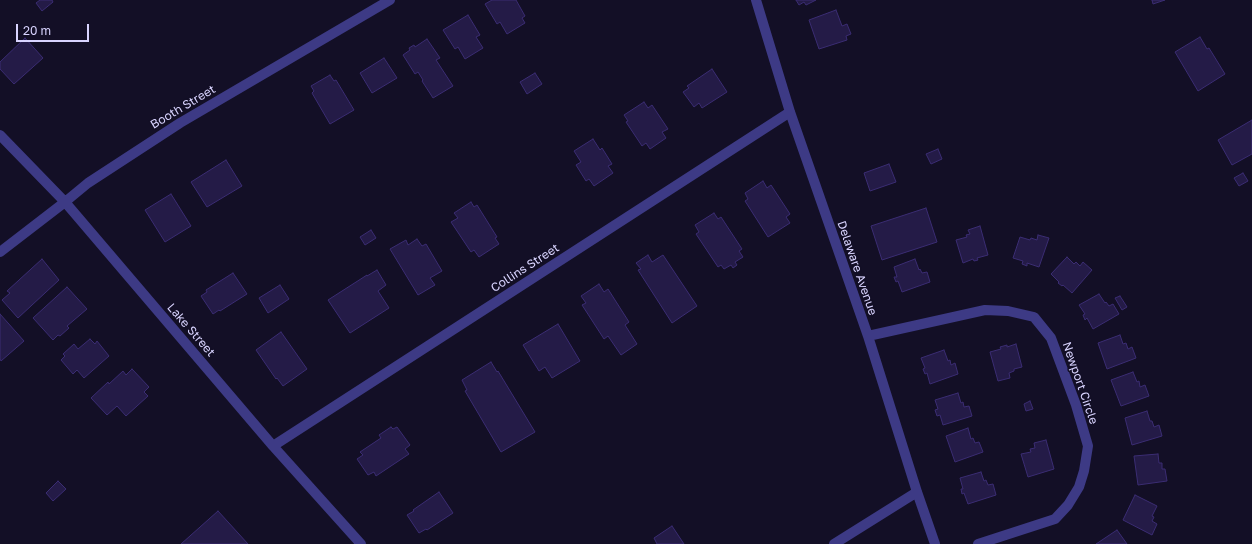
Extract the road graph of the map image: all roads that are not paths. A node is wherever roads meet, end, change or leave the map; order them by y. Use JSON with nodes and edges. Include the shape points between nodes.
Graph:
{"nodes":[{"id":1,"x":390,"y":0,"type":"edge"},
{"id":2,"x":756,"y":0,"type":"edge"},
{"id":3,"x":790,"y":112,"type":"junction"},
{"id":4,"x":0,"y":134,"type":"edge"},
{"id":5,"x":65,"y":202,"type":"junction"},
{"id":6,"x":0,"y":252,"type":"edge"},
{"id":7,"x":868,"y":336,"type":"junction"},
{"id":8,"x":273,"y":446,"type":"junction"},
{"id":9,"x":917,"y":492,"type":"junction"},
{"id":10,"x":361,"y":544,"type":"edge"},
{"id":11,"x":834,"y":544,"type":"edge"},
{"id":12,"x":935,"y":544,"type":"edge"},
{"id":13,"x":978,"y":544,"type":"edge"}],
"edges":[{"from":1,"to":5,"type":"street","name":"Booth Street","via":[[180,123],[88,183]]},
{"from":2,"to":3,"type":"street","name":"Delaware Avenue"},
{"from":3,"to":7,"type":"street","name":"Delaware Avenue"},
{"from":3,"to":8,"type":"street","name":"Collins Street"},
{"from":4,"to":5,"type":"street","name":"Lake Street"},
{"from":5,"to":6,"type":"street","name":"Booth Street"},
{"from":5,"to":8,"type":"street","name":"Lake Street"},
{"from":7,"to":9,"type":"street","name":"Delaware Avenue"},
{"from":7,"to":13,"type":"street","name":"Newport Circle","via":[[986,310],[1008,311],[1034,317],[1051,338],[1088,446],[1079,487],[1055,520]]},
{"from":8,"to":10,"type":"street","name":"Lake Street"},
{"from":9,"to":11,"type":"street"},
{"from":9,"to":12,"type":"street","name":"Delaware Avenue"}]}
